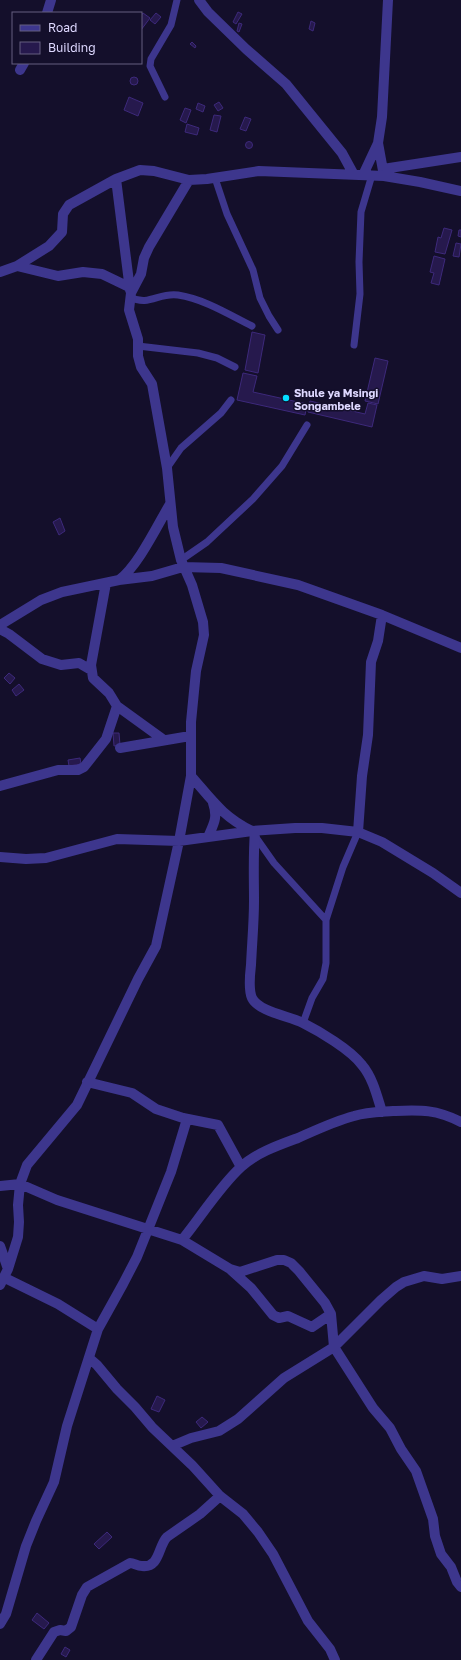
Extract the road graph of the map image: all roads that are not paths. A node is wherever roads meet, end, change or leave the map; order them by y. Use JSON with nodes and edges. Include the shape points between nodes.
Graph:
{"nodes":[{"id":1,"x":51,"y":0,"type":"edge"},
{"id":2,"x":177,"y":0,"type":"edge"},
{"id":3,"x":199,"y":0,"type":"edge"},
{"id":4,"x":388,"y":0,"type":"edge"},
{"id":5,"x":47,"y":12,"type":"edge"},
{"id":6,"x":165,"y":97,"type":"dead end"},
{"id":7,"x":378,"y":144,"type":"junction"},
{"id":8,"x":461,"y":157,"type":"edge"},
{"id":9,"x":383,"y":172,"type":"junction"},
{"id":10,"x":363,"y":175,"type":"junction"},
{"id":11,"x":216,"y":178,"type":"junction"},
{"id":12,"x":116,"y":180,"type":"junction"},
{"id":13,"x":189,"y":180,"type":"junction"},
{"id":14,"x":461,"y":191,"type":"edge"},
{"id":15,"x":17,"y":266,"type":"junction"},
{"id":16,"x":0,"y":272,"type":"edge"},
{"id":17,"x":130,"y":292,"type":"junction"},
{"id":18,"x":252,"y":326,"type":"dead end"},
{"id":19,"x":278,"y":330,"type":"dead end"},
{"id":20,"x":354,"y":345,"type":"dead end"},
{"id":21,"x":138,"y":346,"type":"junction"},
{"id":22,"x":235,"y":367,"type":"dead end"},
{"id":23,"x":231,"y":400,"type":"dead end"},
{"id":24,"x":307,"y":425,"type":"dead end"},
{"id":25,"x":167,"y":468,"type":"junction"},
{"id":26,"x":170,"y":504,"type":"junction"},
{"id":27,"x":182,"y":563,"type":"junction"},
{"id":28,"x":119,"y":580,"type":"junction"},
{"id":29,"x":106,"y":583,"type":"junction"},
{"id":30,"x":382,"y":615,"type":"junction"},
{"id":31,"x":0,"y":625,"type":"edge"},
{"id":32,"x":0,"y":629,"type":"edge"},
{"id":33,"x":461,"y":648,"type":"edge"},
{"id":34,"x":91,"y":670,"type":"junction"},
{"id":35,"x":117,"y":706,"type":"junction"},
{"id":36,"x":190,"y":736,"type":"junction"},
{"id":37,"x":164,"y":740,"type":"junction"},
{"id":38,"x":120,"y":748,"type":"dead end"},
{"id":39,"x":191,"y":776,"type":"junction"},
{"id":40,"x":0,"y":786,"type":"edge"},
{"id":41,"x":213,"y":803,"type":"junction"},
{"id":42,"x":358,"y":832,"type":"junction"},
{"id":43,"x":254,"y":833,"type":"junction"},
{"id":44,"x":208,"y":837,"type":"junction"},
{"id":45,"x":179,"y":841,"type":"junction"},
{"id":46,"x":0,"y":857,"type":"edge"},
{"id":47,"x":461,"y":892,"type":"edge"},
{"id":48,"x":326,"y":920,"type":"junction"},
{"id":49,"x":303,"y":1023,"type":"junction"},
{"id":50,"x":87,"y":1082,"type":"junction"},
{"id":51,"x":382,"y":1112,"type":"junction"},
{"id":52,"x":187,"y":1119,"type":"junction"},
{"id":53,"x":461,"y":1122,"type":"edge"},
{"id":54,"x":241,"y":1166,"type":"junction"},
{"id":55,"x":20,"y":1184,"type":"junction"},
{"id":56,"x":0,"y":1186,"type":"edge"},
{"id":57,"x":146,"y":1230,"type":"junction"},
{"id":58,"x":182,"y":1240,"type":"junction"},
{"id":59,"x":0,"y":1246,"type":"edge"},
{"id":60,"x":230,"y":1269,"type":"junction"},
{"id":61,"x":461,"y":1276,"type":"edge"},
{"id":62,"x":4,"y":1277,"type":"edge"},
{"id":63,"x":331,"y":1314,"type":"junction"},
{"id":64,"x":98,"y":1329,"type":"junction"},
{"id":65,"x":334,"y":1347,"type":"junction"},
{"id":66,"x":89,"y":1358,"type":"junction"},
{"id":67,"x":172,"y":1446,"type":"junction"},
{"id":68,"x":220,"y":1496,"type":"junction"},
{"id":69,"x":461,"y":1587,"type":"edge"},
{"id":70,"x":0,"y":1624,"type":"edge"},
{"id":71,"x":36,"y":1660,"type":"edge"},
{"id":72,"x":335,"y":1660,"type":"edge"}],
"edges":[{"from":1,"to":5,"type":"street"},
{"from":2,"to":6,"type":"lane","via":[[171,25],[151,59],[150,66]]},
{"from":3,"to":10,"type":"street","via":[[246,49],[286,84]]},
{"from":4,"to":7,"type":"street","via":[[382,117]]},
{"from":7,"to":9,"type":"street"},
{"from":7,"to":10,"type":"street"},
{"from":8,"to":9,"type":"street"},
{"from":9,"to":10,"type":"street"},
{"from":9,"to":14,"type":"street"},
{"from":10,"to":11,"type":"street","via":[[259,170]]},
{"from":10,"to":20,"type":"lane","via":[[360,294]]},
{"from":11,"to":13,"type":"street"},
{"from":11,"to":19,"type":"lane","via":[[227,214],[253,270],[260,298]]},
{"from":12,"to":13,"type":"street","via":[[140,170]]},
{"from":12,"to":15,"type":"street","via":[[69,206],[63,214],[62,232],[50,246]]},
{"from":12,"to":17,"type":"street"},
{"from":13,"to":17,"type":"street","via":[[149,247],[140,274]]},
{"from":15,"to":16,"type":"street"},
{"from":15,"to":17,"type":"street","via":[[58,276],[83,272],[102,274]]},
{"from":17,"to":18,"type":"lane","via":[[141,302],[167,295],[181,296],[208,304]]},
{"from":17,"to":21,"type":"street","via":[[130,316]]},
{"from":21,"to":22,"type":"lane","via":[[198,352]]},
{"from":21,"to":25,"type":"street","via":[[141,367],[152,384]]},
{"from":23,"to":25,"type":"lane","via":[[221,413],[181,448]]},
{"from":24,"to":27,"type":"lane","via":[[282,466],[253,499]]},
{"from":25,"to":26,"type":"street"},
{"from":26,"to":27,"type":"street"},
{"from":26,"to":28,"type":"street","via":[[137,559]]},
{"from":27,"to":28,"type":"street","via":[[152,576]]},
{"from":27,"to":30,"type":"street","via":[[264,576],[298,585]]},
{"from":27,"to":36,"type":"street","via":[[192,585],[203,622],[204,635],[196,671]]},
{"from":28,"to":29,"type":"street"},
{"from":29,"to":31,"type":"street","via":[[62,592],[41,600]]},
{"from":29,"to":34,"type":"street"},
{"from":30,"to":33,"type":"street"},
{"from":30,"to":42,"type":"street","via":[[371,662],[368,735]]},
{"from":32,"to":34,"type":"street","via":[[42,659],[61,665],[79,663]]},
{"from":34,"to":35,"type":"street","via":[[93,678],[109,693]]},
{"from":35,"to":37,"type":"street"},
{"from":35,"to":40,"type":"street","via":[[106,739],[84,767],[72,771],[54,771]]},
{"from":36,"to":37,"type":"street"},
{"from":36,"to":39,"type":"street"},
{"from":37,"to":38,"type":"street"},
{"from":39,"to":41,"type":"street"},
{"from":39,"to":45,"type":"street"},
{"from":41,"to":43,"type":"street","via":[[237,824]]},
{"from":41,"to":44,"type":"street","via":[[215,823]]},
{"from":42,"to":43,"type":"street","via":[[304,828]]},
{"from":42,"to":47,"type":"street","via":[[382,842]]},
{"from":42,"to":48,"type":"lane","via":[[343,867]]},
{"from":43,"to":44,"type":"street"},
{"from":43,"to":48,"type":"lane","via":[[274,864]]},
{"from":43,"to":49,"type":"street","via":[[250,993],[256,1004]]},
{"from":44,"to":45,"type":"street"},
{"from":45,"to":46,"type":"street","via":[[117,839],[46,858]]},
{"from":45,"to":50,"type":"street","via":[[156,946]]},
{"from":48,"to":49,"type":"lane","via":[[325,972]]},
{"from":49,"to":51,"type":"street","via":[[344,1049],[361,1064],[374,1087]]},
{"from":50,"to":52,"type":"street","via":[[132,1093],[156,1109]]},
{"from":50,"to":55,"type":"street","via":[[77,1105],[27,1165]]},
{"from":51,"to":53,"type":"street","via":[[427,1110],[448,1115]]},
{"from":51,"to":54,"type":"street","via":[[338,1121],[282,1144]]},
{"from":52,"to":54,"type":"street","via":[[218,1125]]},
{"from":52,"to":57,"type":"street","via":[[171,1172]]},
{"from":54,"to":58,"type":"street"},
{"from":55,"to":56,"type":"street"},
{"from":55,"to":57,"type":"street","via":[[57,1200]]},
{"from":55,"to":62,"type":"street","via":[[18,1237]]},
{"from":57,"to":58,"type":"street"},
{"from":57,"to":64,"type":"street","via":[[130,1271]]},
{"from":58,"to":60,"type":"street"},
{"from":59,"to":62,"type":"street"},
{"from":60,"to":63,"type":"street","via":[[251,1288],[273,1315],[288,1316],[312,1327]]},
{"from":60,"to":63,"type":"street","via":[[247,1271],[270,1261],[284,1260],[291,1263],[325,1303]]},
{"from":61,"to":65,"type":"street","via":[[442,1279],[424,1276],[404,1282],[381,1300]]},
{"from":62,"to":64,"type":"street","via":[[58,1304]]},
{"from":63,"to":65,"type":"street"},
{"from":64,"to":66,"type":"street"},
{"from":65,"to":67,"type":"street","via":[[284,1378],[238,1419],[219,1431]]},
{"from":65,"to":69,"type":"street","via":[[373,1408],[390,1428],[416,1472],[433,1519],[441,1554]]},
{"from":66,"to":67,"type":"street"},
{"from":66,"to":70,"type":"street","via":[[67,1426],[54,1482],[28,1540],[6,1614]]},
{"from":67,"to":68,"type":"street"},
{"from":68,"to":71,"type":"street","via":[[167,1537],[158,1557],[148,1566],[130,1563],[87,1587],[71,1628],[54,1632]]},
{"from":68,"to":72,"type":"street","via":[[243,1514],[258,1532],[273,1554],[308,1621],[330,1649]]}]}
